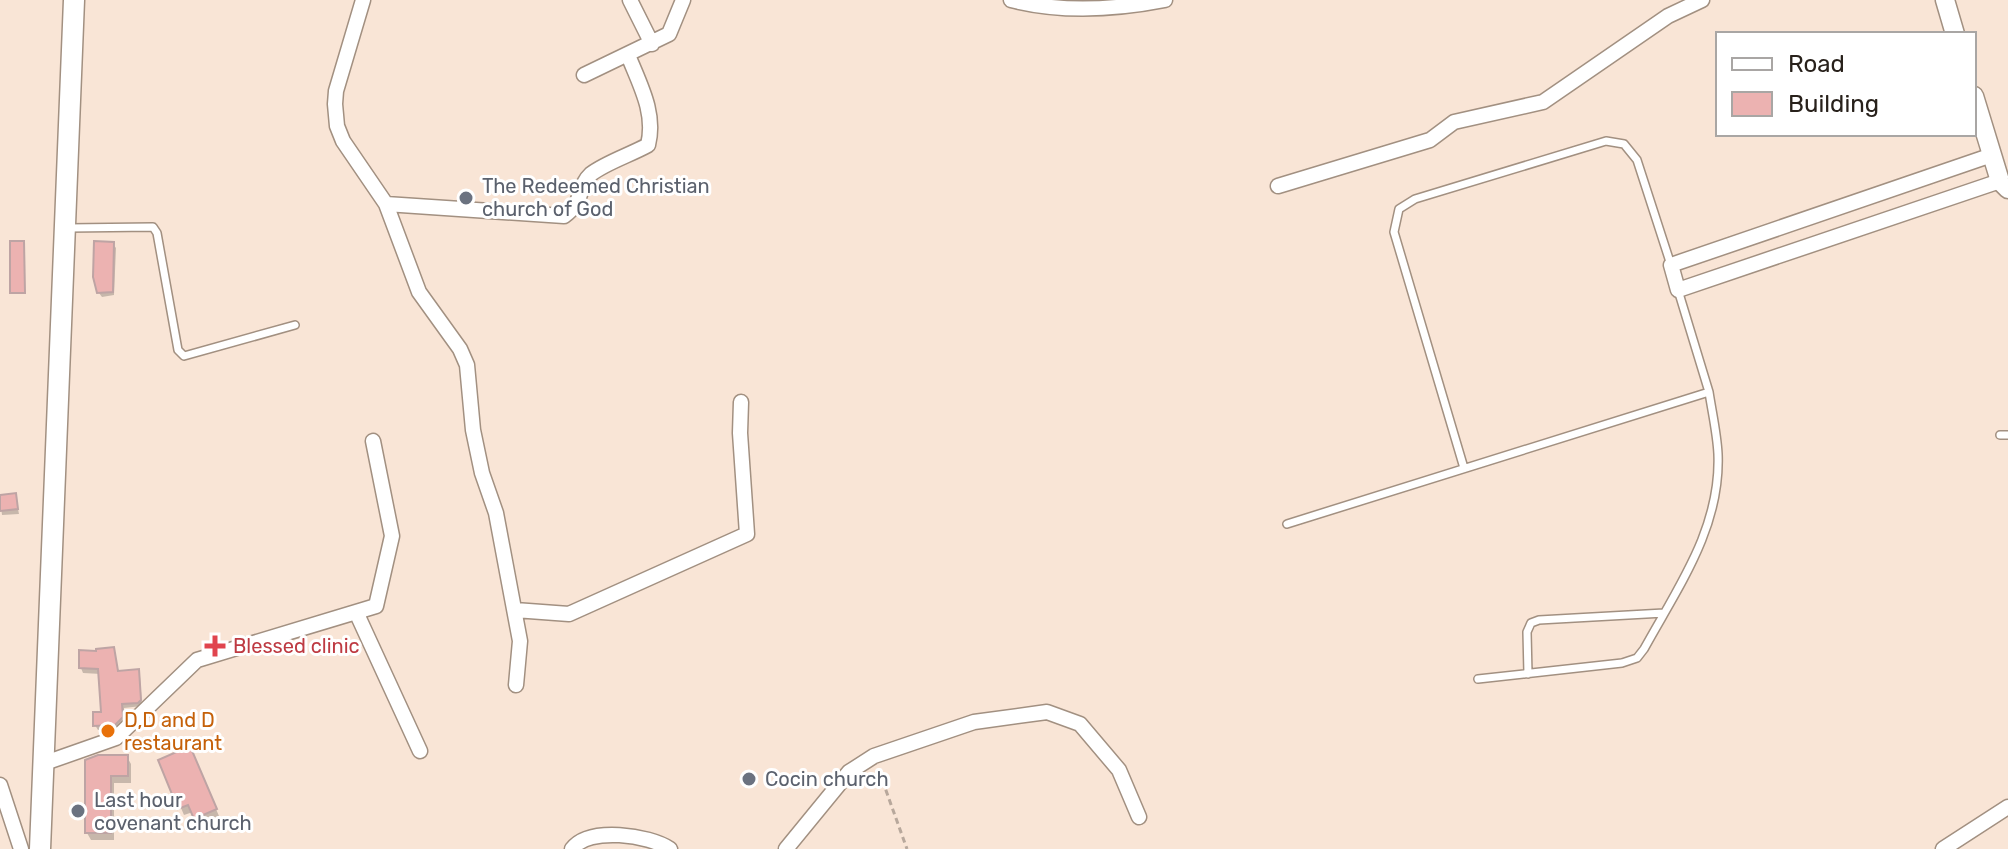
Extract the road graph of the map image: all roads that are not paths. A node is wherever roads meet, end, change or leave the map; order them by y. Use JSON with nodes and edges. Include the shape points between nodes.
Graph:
{"nodes":[{"id":1,"x":74,"y":0,"type":"edge"},
{"id":2,"x":363,"y":0,"type":"edge"},
{"id":3,"x":630,"y":0,"type":"edge"},
{"id":4,"x":683,"y":0,"type":"edge"},
{"id":5,"x":1011,"y":0,"type":"edge"},
{"id":6,"x":1165,"y":0,"type":"edge"},
{"id":7,"x":1702,"y":0,"type":"edge"},
{"id":8,"x":1945,"y":0,"type":"edge"},
{"id":9,"x":1954,"y":32,"type":"edge"},
{"id":10,"x":652,"y":44,"type":"junction"},
{"id":11,"x":628,"y":55,"type":"junction"},
{"id":12,"x":584,"y":75,"type":"dead end"},
{"id":13,"x":1976,"y":103,"type":"edge"},
{"id":14,"x":1992,"y":155,"type":"junction"},
{"id":15,"x":2004,"y":185,"type":"edge"},
{"id":16,"x":1278,"y":186,"type":"dead end"},
{"id":17,"x":386,"y":204,"type":"junction"},
{"id":18,"x":65,"y":228,"type":"junction"},
{"id":19,"x":1671,"y":265,"type":"junction"},
{"id":20,"x":1678,"y":290,"type":"junction"},
{"id":21,"x":295,"y":325,"type":"dead end"},
{"id":22,"x":1709,"y":392,"type":"junction"},
{"id":23,"x":741,"y":402,"type":"dead end"},
{"id":24,"x":373,"y":441,"type":"dead end"},
{"id":25,"x":1464,"y":468,"type":"junction"},
{"id":26,"x":1287,"y":524,"type":"dead end"},
{"id":27,"x":515,"y":610,"type":"junction"},
{"id":28,"x":1664,"y":613,"type":"junction"},
{"id":29,"x":357,"y":614,"type":"junction"},
{"id":30,"x":1528,"y":674,"type":"junction"},
{"id":31,"x":1478,"y":679,"type":"dead end"},
{"id":32,"x":516,"y":685,"type":"dead end"},
{"id":33,"x":420,"y":751,"type":"dead end"},
{"id":34,"x":42,"y":764,"type":"junction"},
{"id":35,"x":0,"y":785,"type":"edge"},
{"id":36,"x":2008,"y":807,"type":"edge"},
{"id":37,"x":1139,"y":817,"type":"dead end"},
{"id":38,"x":21,"y":849,"type":"edge"},
{"id":39,"x":40,"y":849,"type":"edge"},
{"id":40,"x":572,"y":849,"type":"edge"},
{"id":41,"x":670,"y":849,"type":"edge"},
{"id":42,"x":786,"y":849,"type":"edge"},
{"id":43,"x":1943,"y":849,"type":"edge"}],
"edges":[{"from":1,"to":18,"type":"main road"},
{"from":2,"to":17,"type":"street","via":[[336,91],[337,126]]},
{"from":3,"to":10,"type":"street"},
{"from":4,"to":10,"type":"street","via":[[669,34]]},
{"from":5,"to":6,"type":"street","via":[[1109,9]]},
{"from":7,"to":16,"type":"street","via":[[1668,16],[1543,102],[1454,122],[1430,140]]},
{"from":8,"to":9,"type":"street"},
{"from":10,"to":11,"type":"street"},
{"from":11,"to":12,"type":"street"},
{"from":11,"to":17,"type":"street","via":[[651,116],[648,145],[591,175],[579,202],[564,216]]},
{"from":13,"to":14,"type":"street"},
{"from":14,"to":15,"type":"street"},
{"from":14,"to":19,"type":"street"},
{"from":15,"to":20,"type":"street"},
{"from":17,"to":27,"type":"street","via":[[419,292],[467,365],[473,430]]},
{"from":18,"to":21,"type":"lane","via":[[153,227],[178,350],[184,356]]},
{"from":18,"to":34,"type":"main road"},
{"from":19,"to":20,"type":"street"},
{"from":19,"to":25,"type":"lane","via":[[1637,160],[1624,144],[1606,141],[1415,199],[1399,209],[1394,232]]},
{"from":20,"to":22,"type":"lane"},
{"from":22,"to":25,"type":"lane"},
{"from":22,"to":28,"type":"lane","via":[[1718,451],[1715,487],[1703,542]]},
{"from":23,"to":27,"type":"street","via":[[747,534],[569,614]]},
{"from":24,"to":29,"type":"street","via":[[392,536],[376,606]]},
{"from":25,"to":26,"type":"lane"},
{"from":27,"to":32,"type":"street","via":[[520,641]]},
{"from":28,"to":30,"type":"lane","via":[[1637,658]]},
{"from":28,"to":30,"type":"lane","via":[[1531,623]]},
{"from":29,"to":33,"type":"street"},
{"from":29,"to":34,"type":"street","via":[[197,660],[116,738]]},
{"from":30,"to":31,"type":"lane"},
{"from":34,"to":39,"type":"main road"},
{"from":35,"to":38,"type":"street"},
{"from":36,"to":43,"type":"street"},
{"from":37,"to":42,"type":"street","via":[[1119,770],[1080,724],[1047,712],[974,722],[874,756],[849,772]]},
{"from":40,"to":41,"type":"street","via":[[576,843],[629,834]]}]}
